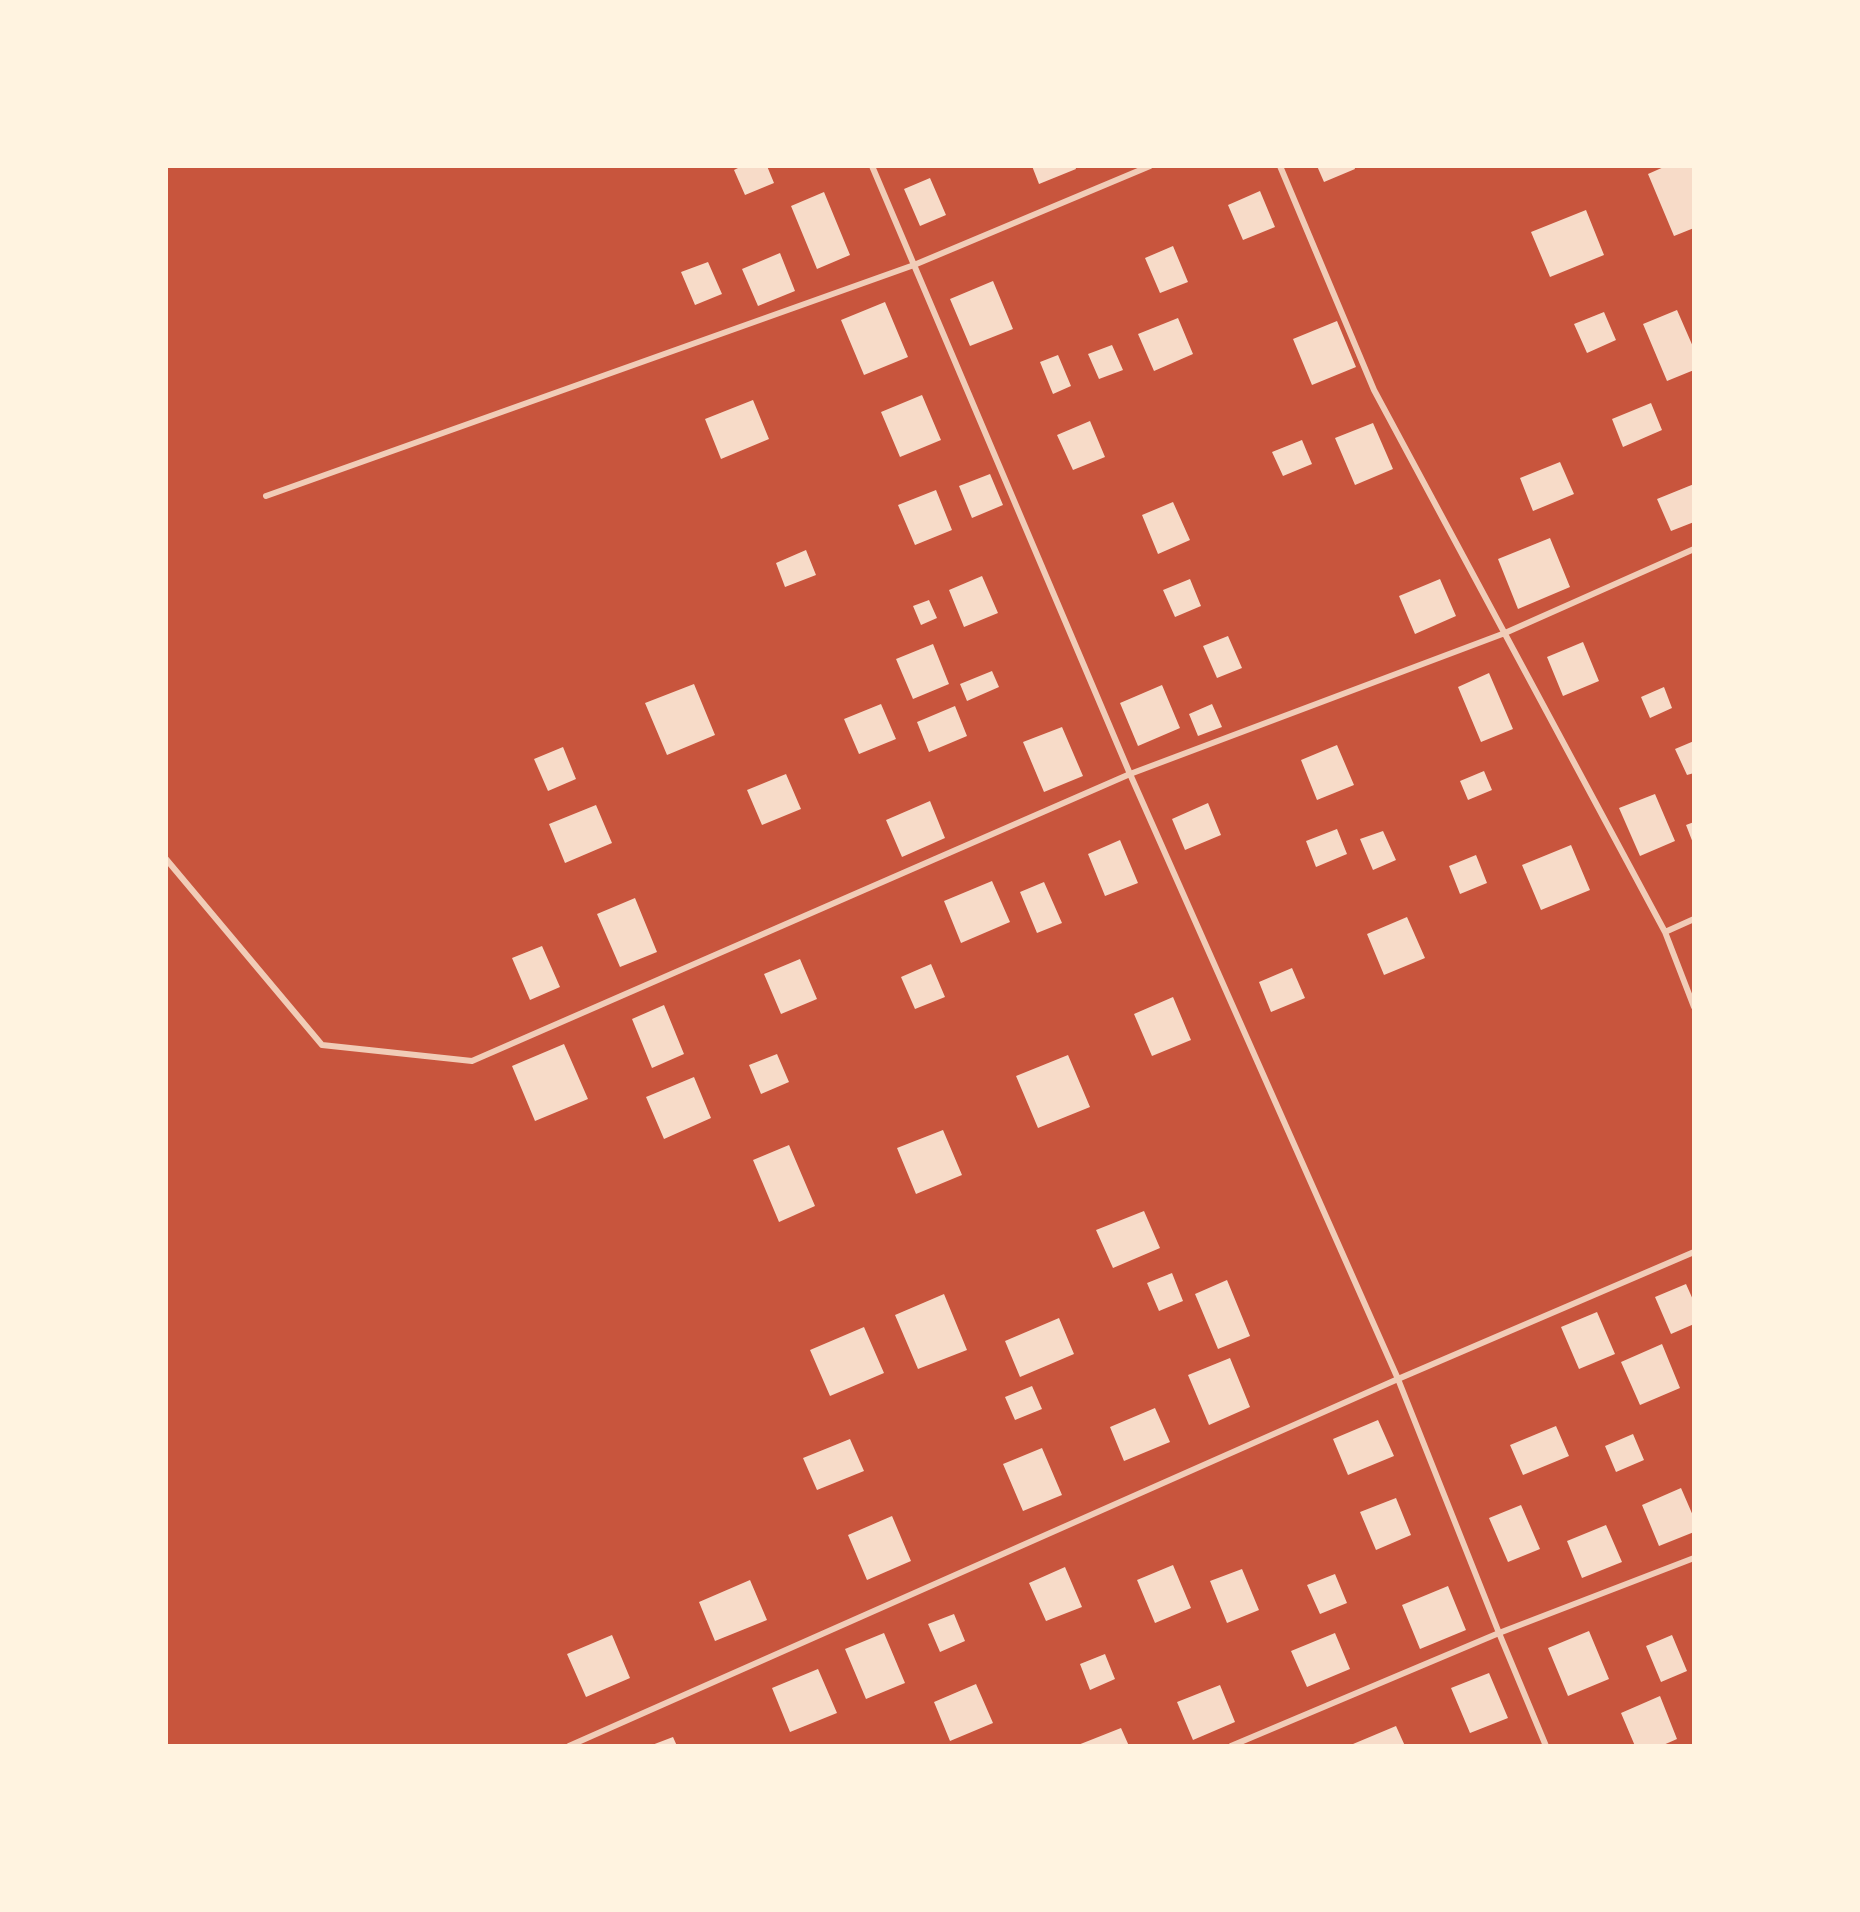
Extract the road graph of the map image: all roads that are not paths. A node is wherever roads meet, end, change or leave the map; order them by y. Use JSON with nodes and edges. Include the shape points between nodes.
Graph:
{"nodes":[{"id":1,"x":872,"y":166,"type":"edge"},
{"id":2,"x":1150,"y":166,"type":"edge"},
{"id":3,"x":1280,"y":166,"type":"edge"},
{"id":4,"x":914,"y":265,"type":"junction"},
{"id":5,"x":266,"y":496,"type":"dead end"},
{"id":6,"x":1694,"y":549,"type":"edge"},
{"id":7,"x":1505,"y":633,"type":"junction"},
{"id":8,"x":1130,"y":774,"type":"junction"},
{"id":9,"x":166,"y":859,"type":"edge"},
{"id":10,"x":1694,"y":919,"type":"edge"},
{"id":11,"x":1665,"y":932,"type":"junction"},
{"id":12,"x":1694,"y":1007,"type":"edge"},
{"id":13,"x":1694,"y":1252,"type":"edge"},
{"id":14,"x":1398,"y":1379,"type":"junction"},
{"id":15,"x":1694,"y":1558,"type":"edge"},
{"id":16,"x":1499,"y":1633,"type":"junction"},
{"id":17,"x":569,"y":1746,"type":"edge"},
{"id":18,"x":1231,"y":1746,"type":"edge"},
{"id":19,"x":1546,"y":1746,"type":"edge"}],
"edges":[{"from":1,"to":4,"type":"street"},
{"from":2,"to":4,"type":"street"},
{"from":3,"to":7,"type":"street","via":[[1374,390]]},
{"from":4,"to":5,"type":"street"},
{"from":4,"to":8,"type":"street"},
{"from":6,"to":7,"type":"street"},
{"from":7,"to":8,"type":"street"},
{"from":7,"to":11,"type":"street"},
{"from":8,"to":9,"type":"street","via":[[472,1061],[322,1045]]},
{"from":8,"to":14,"type":"street"},
{"from":10,"to":11,"type":"street"},
{"from":11,"to":12,"type":"street"},
{"from":13,"to":14,"type":"street"},
{"from":14,"to":16,"type":"street"},
{"from":14,"to":17,"type":"street"},
{"from":15,"to":16,"type":"street"},
{"from":16,"to":18,"type":"street"},
{"from":16,"to":19,"type":"street"}]}
